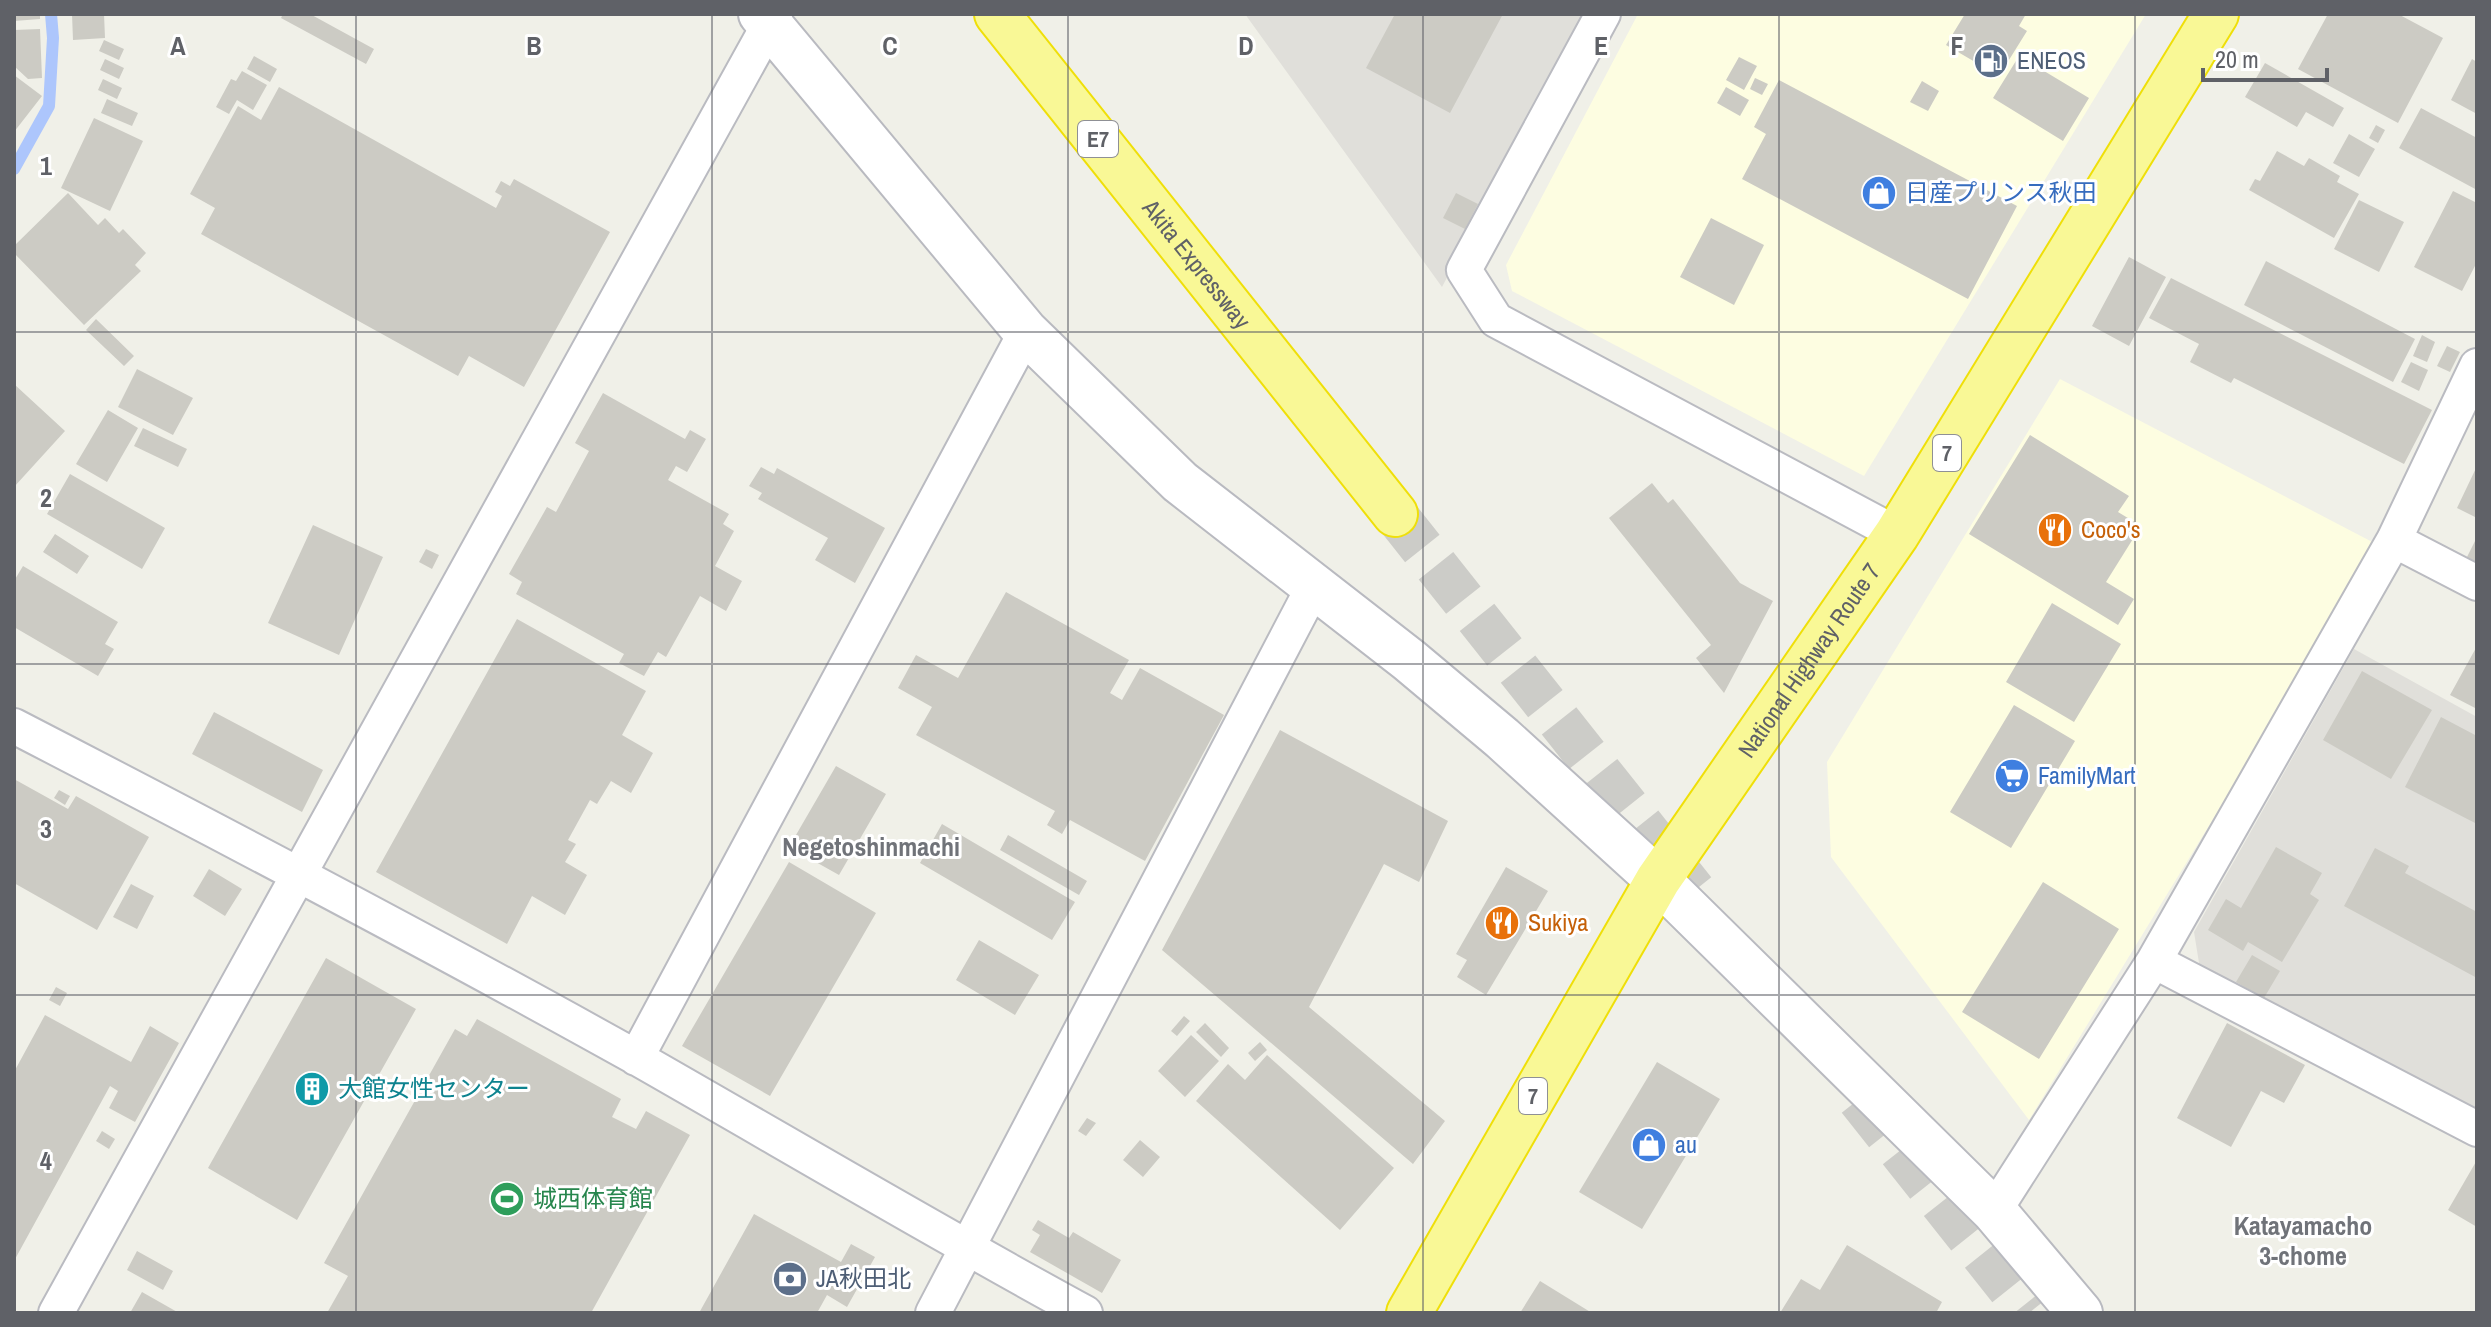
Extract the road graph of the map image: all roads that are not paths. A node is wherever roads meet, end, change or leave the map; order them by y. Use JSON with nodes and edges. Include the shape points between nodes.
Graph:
{"nodes":[{"id":1,"x":997,"y":14,"type":"edge"},
{"id":2,"x":1025,"y":14,"type":"edge"},
{"id":3,"x":1603,"y":14,"type":"edge"},
{"id":4,"x":2216,"y":14,"type":"edge"},
{"id":5,"x":768,"y":18,"type":"edge"},
{"id":6,"x":1199,"y":265,"type":"junction"},
{"id":7,"x":1026,"y":332,"type":"junction"},
{"id":8,"x":2477,"y":366,"type":"edge"},
{"id":9,"x":1395,"y":514,"type":"tunnel mouth"},
{"id":10,"x":1897,"y":534,"type":"junction"},
{"id":11,"x":2394,"y":540,"type":"junction"},
{"id":12,"x":2477,"y":583,"type":"edge"},
{"id":13,"x":1314,"y":586,"type":"junction"},
{"id":14,"x":14,"y":726,"type":"edge"},
{"id":15,"x":300,"y":874,"type":"junction"},
{"id":16,"x":1658,"y":880,"type":"junction"},
{"id":17,"x":2154,"y":961,"type":"junction"},
{"id":18,"x":636,"y":1058,"type":"junction"},
{"id":19,"x":2477,"y":1129,"type":"edge"},
{"id":20,"x":1994,"y":1211,"type":"junction"},
{"id":21,"x":966,"y":1248,"type":"junction"},
{"id":22,"x":56,"y":1313,"type":"edge"},
{"id":23,"x":933,"y":1313,"type":"edge"},
{"id":24,"x":1085,"y":1313,"type":"edge"},
{"id":25,"x":1409,"y":1313,"type":"edge"},
{"id":26,"x":2080,"y":1313,"type":"edge"}],
"edges":[{"from":1,"to":6,"type":"highway","name":"Akita Expressway","number":"E7"},
{"from":2,"to":6,"type":"highway","via":[[1106,122]]},
{"from":3,"to":10,"type":"street","via":[[1464,270],[1496,320]]},
{"from":4,"to":10,"type":"highway","name":"National Highway Route 7","number":"7"},
{"from":5,"to":7,"type":"street"},
{"from":5,"to":15,"type":"street"},
{"from":6,"to":9,"type":"highway","name":"Akita Expressway","number":"E7"},
{"from":7,"to":13,"type":"street","via":[[1180,482]]},
{"from":7,"to":18,"type":"street"},
{"from":8,"to":11,"type":"street"},
{"from":10,"to":16,"type":"highway","name":"National Highway Route 7","number":"7"},
{"from":11,"to":12,"type":"street"},
{"from":11,"to":17,"type":"street"},
{"from":13,"to":16,"type":"street","via":[[1502,738]]},
{"from":13,"to":21,"type":"street"},
{"from":14,"to":15,"type":"street"},
{"from":15,"to":18,"type":"street"},
{"from":15,"to":22,"type":"street"},
{"from":16,"to":20,"type":"street"},
{"from":16,"to":25,"type":"highway","name":"National Highway Route 7","number":"7"},
{"from":17,"to":19,"type":"street"},
{"from":17,"to":20,"type":"street"},
{"from":18,"to":21,"type":"street"},
{"from":20,"to":26,"type":"street"},
{"from":21,"to":23,"type":"street"},
{"from":21,"to":24,"type":"street"}]}
